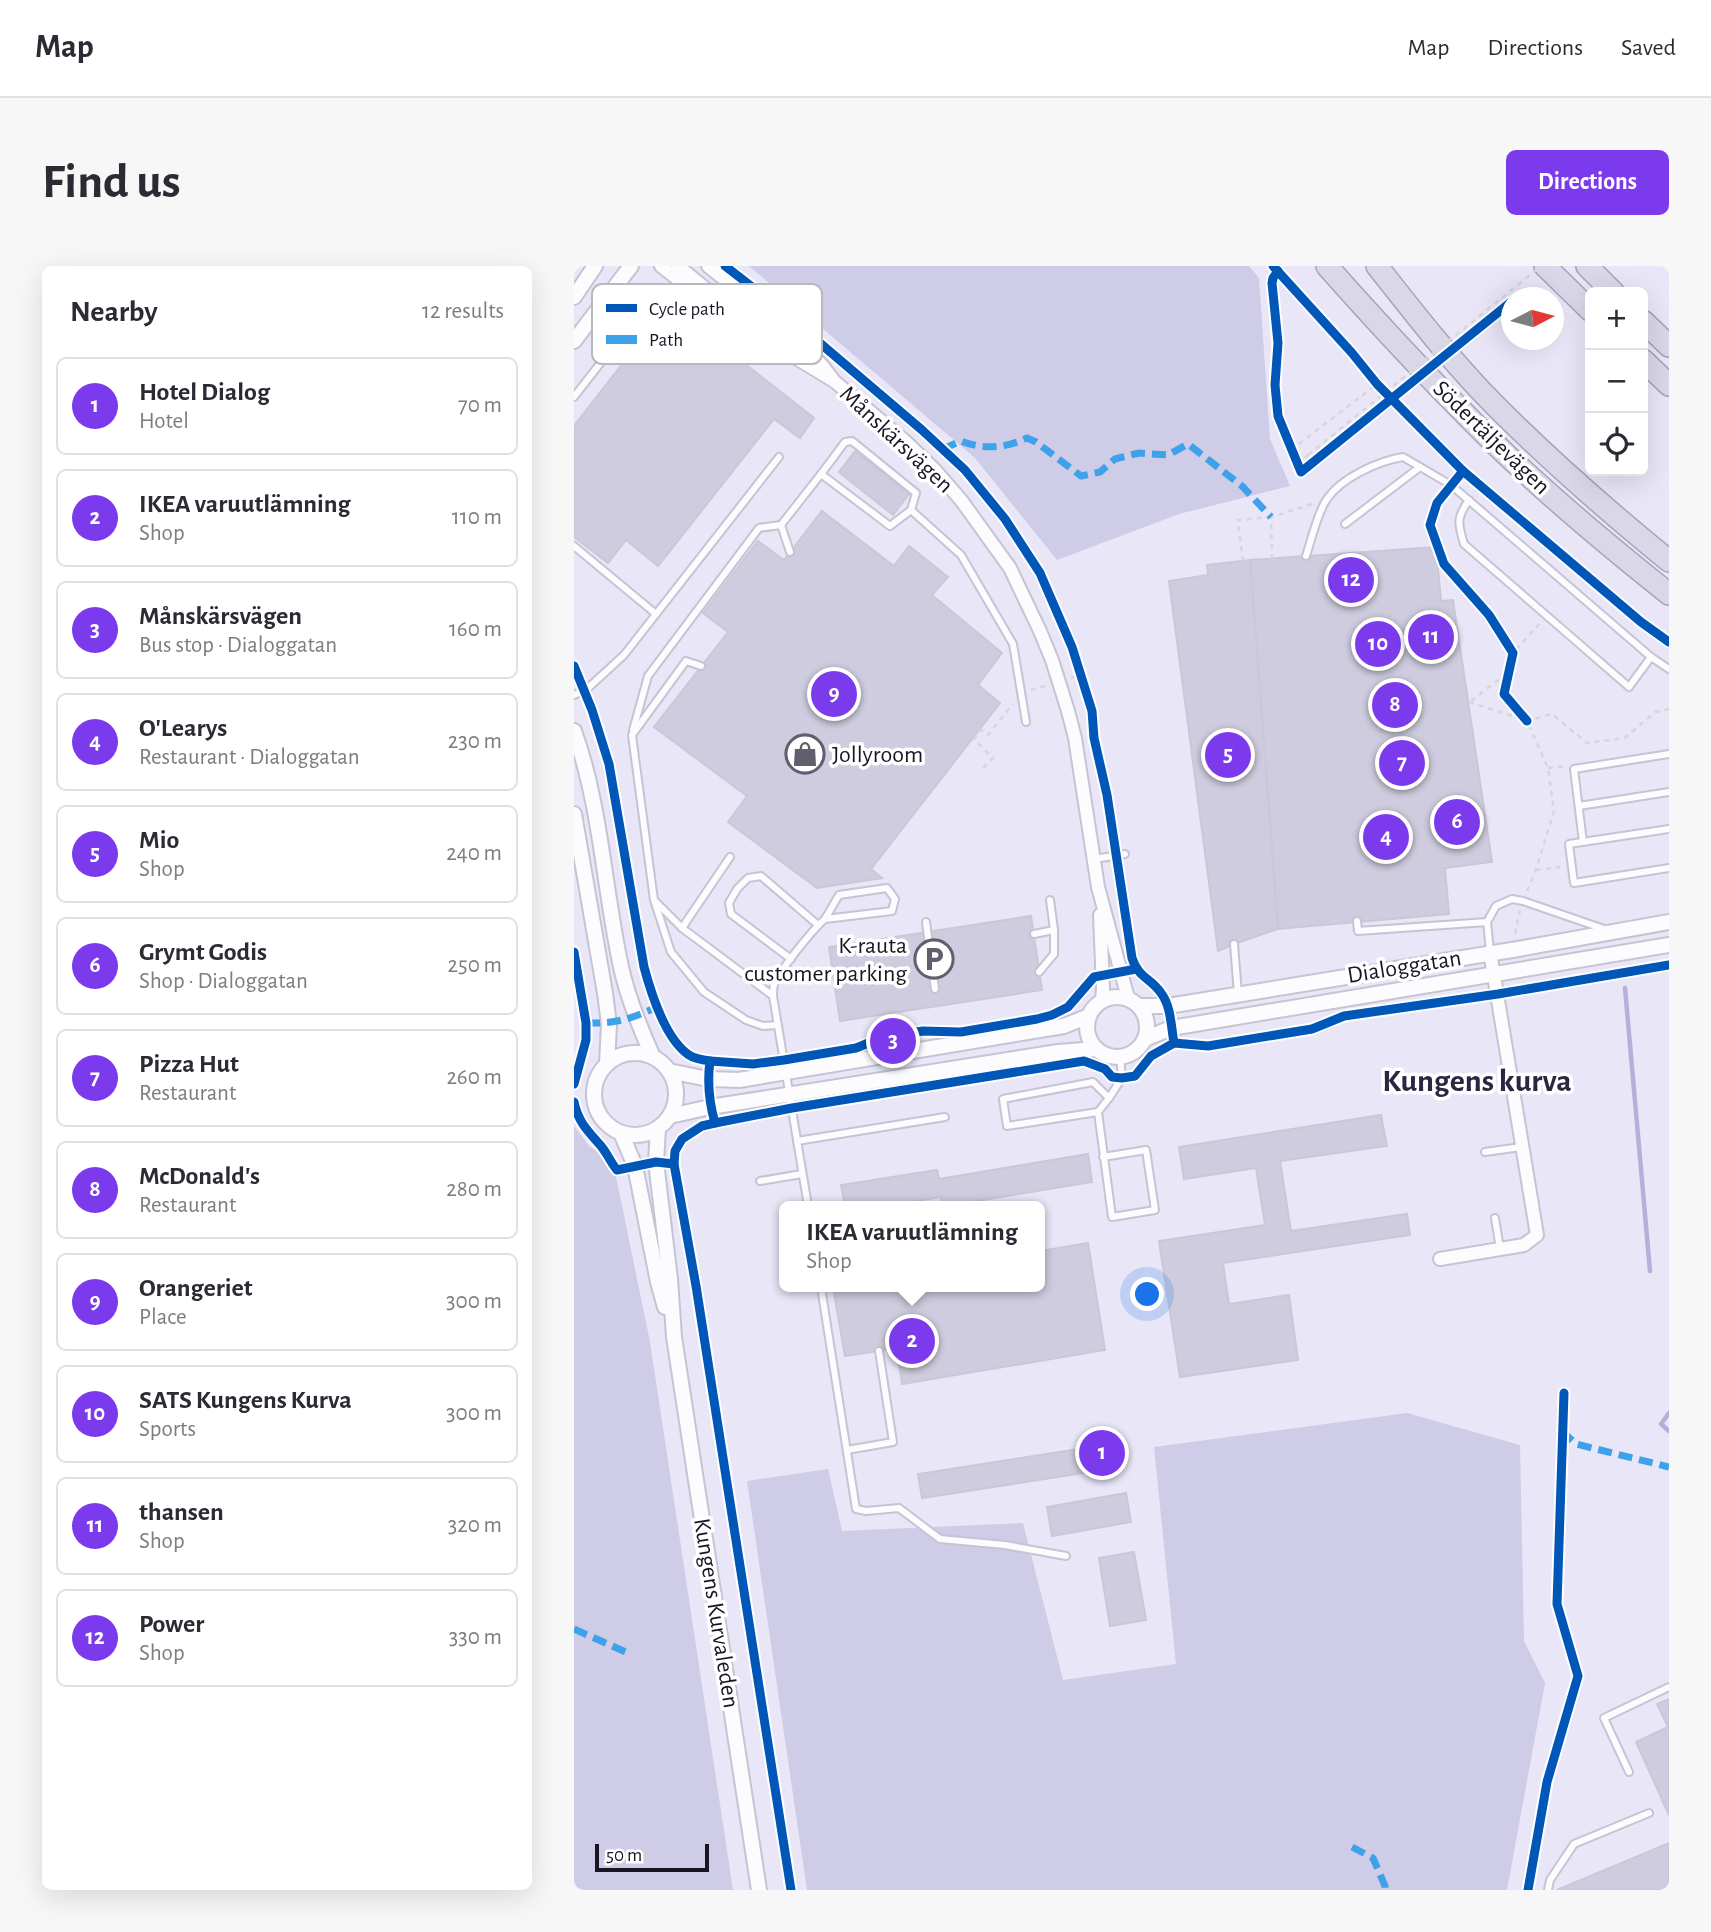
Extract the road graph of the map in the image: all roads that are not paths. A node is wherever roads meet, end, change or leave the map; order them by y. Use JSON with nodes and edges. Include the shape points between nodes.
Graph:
{"nodes":[{"id":1,"x":595,"y":266,"type":"edge"},
{"id":2,"x":631,"y":266,"type":"edge"},
{"id":3,"x":661,"y":266,"type":"edge"},
{"id":4,"x":678,"y":266,"type":"edge"},
{"id":5,"x":708,"y":266,"type":"edge"},
{"id":6,"x":1328,"y":266,"type":"edge"},
{"id":7,"x":1377,"y":266,"type":"edge"},
{"id":8,"x":1587,"y":266,"type":"edge"},
{"id":9,"x":1544,"y":269,"type":"edge"},
{"id":10,"x":617,"y":284,"type":"edge"},
{"id":11,"x":684,"y":284,"type":"edge"},
{"id":12,"x":700,"y":284,"type":"edge"},
{"id":13,"x":730,"y":284,"type":"edge"},
{"id":14,"x":1608,"y":287,"type":"edge"},
{"id":15,"x":574,"y":298,"type":"edge"},
{"id":16,"x":1585,"y":306,"type":"edge"},
{"id":17,"x":592,"y":317,"type":"edge"},
{"id":18,"x":1648,"y":326,"type":"edge"},
{"id":19,"x":574,"y":341,"type":"edge"},
{"id":20,"x":1669,"y":346,"type":"edge"},
{"id":21,"x":600,"y":364,"type":"edge"},
{"id":22,"x":793,"y":364,"type":"edge"},
{"id":23,"x":806,"y":364,"type":"edge"},
{"id":24,"x":822,"y":364,"type":"edge"},
{"id":25,"x":1648,"y":365,"type":"edge"},
{"id":26,"x":834,"y":381,"type":"junction"},
{"id":27,"x":1669,"y":385,"type":"edge"},
{"id":28,"x":574,"y":397,"type":"edge"},
{"id":29,"x":779,"y":457,"type":"dead end"},
{"id":30,"x":1420,"y":467,"type":"junction"},
{"id":31,"x":821,"y":474,"type":"junction"},
{"id":32,"x":1469,"y":500,"type":"junction"},
{"id":33,"x":911,"y":510,"type":"junction"},
{"id":34,"x":1345,"y":524,"type":"dead end"},
{"id":35,"x":781,"y":525,"type":"junction"},
{"id":36,"x":574,"y":547,"type":"edge"},
{"id":37,"x":790,"y":551,"type":"dead end"},
{"id":38,"x":1306,"y":556,"type":"dead end"},
{"id":39,"x":1669,"y":561,"type":"edge"},
{"id":40,"x":1669,"y":594,"type":"edge"},
{"id":41,"x":656,"y":614,"type":"junction"},
{"id":42,"x":1651,"y":657,"type":"junction"},
{"id":43,"x":701,"y":666,"type":"dead end"},
{"id":44,"x":1669,"y":669,"type":"edge"},
{"id":45,"x":574,"y":695,"type":"edge"},
{"id":46,"x":1026,"y":722,"type":"dead end"},
{"id":47,"x":574,"y":731,"type":"edge"},
{"id":48,"x":632,"y":735,"type":"junction"},
{"id":49,"x":1669,"y":754,"type":"edge"},
{"id":50,"x":1669,"y":792,"type":"edge"},
{"id":51,"x":1579,"y":806,"type":"junction"},
{"id":52,"x":574,"y":814,"type":"edge"},
{"id":53,"x":1669,"y":829,"type":"edge"},
{"id":54,"x":1583,"y":842,"type":"junction"},
{"id":55,"x":1125,"y":854,"type":"dead end"},
{"id":56,"x":730,"y":857,"type":"dead end"},
{"id":57,"x":1094,"y":859,"type":"junction"},
{"id":58,"x":1669,"y":868,"type":"edge"},
{"id":59,"x":1098,"y":887,"type":"junction"},
{"id":60,"x":654,"y":900,"type":"junction"},
{"id":61,"x":1050,"y":900,"type":"dead end"},
{"id":62,"x":825,"y":919,"type":"junction"},
{"id":63,"x":1357,"y":921,"type":"dead end"},
{"id":64,"x":926,"y":922,"type":"dead end"},
{"id":65,"x":1487,"y":922,"type":"junction"},
{"id":66,"x":1669,"y":922,"type":"edge"},
{"id":67,"x":818,"y":925,"type":"junction"},
{"id":68,"x":682,"y":928,"type":"junction"},
{"id":69,"x":1054,"y":930,"type":"junction"},
{"id":70,"x":1613,"y":932,"type":"junction"},
{"id":71,"x":1034,"y":934,"type":"dead end"},
{"id":72,"x":1234,"y":944,"type":"dead end"},
{"id":73,"x":1669,"y":945,"type":"edge"},
{"id":74,"x":1490,"y":952,"type":"junction"},
{"id":75,"x":791,"y":959,"type":"junction"},
{"id":76,"x":1039,"y":972,"type":"dead end"},
{"id":77,"x":1494,"y":974,"type":"junction"},
{"id":78,"x":935,"y":989,"type":"dead end"},
{"id":79,"x":1238,"y":994,"type":"junction"},
{"id":80,"x":773,"y":996,"type":"junction"},
{"id":81,"x":1102,"y":1001,"type":"junction"},
{"id":82,"x":1133,"y":1002,"type":"junction"},
{"id":83,"x":1089,"y":1016,"type":"junction"},
{"id":84,"x":778,"y":1025,"type":"junction"},
{"id":85,"x":1145,"y":1039,"type":"junction"},
{"id":86,"x":1096,"y":1049,"type":"junction"},
{"id":87,"x":653,"y":1057,"type":"junction"},
{"id":88,"x":1120,"y":1057,"type":"junction"},
{"id":89,"x":607,"y":1064,"type":"junction"},
{"id":90,"x":669,"y":1071,"type":"junction"},
{"id":91,"x":786,"y":1072,"type":"junction"},
{"id":92,"x":790,"y":1094,"type":"junction"},
{"id":93,"x":1109,"y":1098,"type":"junction"},
{"id":94,"x":1098,"y":1112,"type":"junction"},
{"id":95,"x":670,"y":1116,"type":"junction"},
{"id":96,"x":945,"y":1117,"type":"dead end"},
{"id":97,"x":658,"y":1128,"type":"junction"},
{"id":98,"x":621,"y":1133,"type":"junction"},
{"id":99,"x":797,"y":1141,"type":"junction"},
{"id":100,"x":1523,"y":1147,"type":"junction"},
{"id":101,"x":1485,"y":1152,"type":"dead end"},
{"id":102,"x":1103,"y":1157,"type":"junction"},
{"id":103,"x":802,"y":1174,"type":"junction"},
{"id":104,"x":760,"y":1181,"type":"dead end"},
{"id":105,"x":807,"y":1201,"type":"edge"},
{"id":106,"x":1495,"y":1217,"type":"dead end"},
{"id":107,"x":1500,"y":1249,"type":"junction"},
{"id":108,"x":1440,"y":1259,"type":"dead end"},
{"id":109,"x":822,"y":1292,"type":"edge"},
{"id":110,"x":674,"y":1336,"type":"junction"},
{"id":111,"x":879,"y":1351,"type":"dead end"},
{"id":112,"x":847,"y":1450,"type":"junction"},
{"id":113,"x":1066,"y":1556,"type":"dead end"},
{"id":114,"x":1669,"y":1687,"type":"edge"},
{"id":115,"x":1629,"y":1772,"type":"dead end"},
{"id":116,"x":1649,"y":1813,"type":"dead end"},
{"id":117,"x":759,"y":1890,"type":"edge"},
{"id":118,"x":1548,"y":1890,"type":"edge"}],
"edges":[{"from":1,"to":15,"type":"street"},
{"from":2,"to":10,"type":"street"},
{"from":3,"to":11,"type":"street","name":"Månskärsvägen"},
{"from":4,"to":12,"type":"street","name":"Månskärsvägen"},
{"from":5,"to":13,"type":"street","name":"Månskärsvägen"},
{"from":6,"to":40,"type":"highway","name":"Södertäljevägen","via":[[1490,439]]},
{"from":7,"to":39,"type":"highway","via":[[1482,391],[1544,453]]},
{"from":8,"to":14,"type":"highway"},
{"from":9,"to":16,"type":"highway"},
{"from":17,"to":19,"type":"street"},
{"from":18,"to":20,"type":"highway"},
{"from":21,"to":28,"type":"lane"},
{"from":22,"to":26,"type":"street","name":"Månskärsvägen"},
{"from":23,"to":26,"type":"street","name":"Månskärsvägen"},
{"from":24,"to":26,"type":"street","name":"Månskärsvägen"},
{"from":25,"to":27,"type":"highway"},
{"from":26,"to":57,"type":"street","name":"Månskärsvägen","via":[[935,470],[1010,568],[1040,631],[1065,701]]},
{"from":29,"to":41,"type":"lane"},
{"from":30,"to":32,"type":"lane"},
{"from":30,"to":34,"type":"lane"},
{"from":30,"to":38,"type":"lane","via":[[1403,457],[1385,460],[1340,484],[1325,500]]},
{"from":31,"to":33,"type":"lane","via":[[890,526]]},
{"from":31,"to":33,"type":"lane","via":[[845,442],[852,441],[916,493]]},
{"from":31,"to":35,"type":"lane"},
{"from":32,"to":42,"type":"lane"},
{"from":32,"to":42,"type":"lane","via":[[1458,526],[1464,544],[1546,616],[1629,687]]},
{"from":33,"to":46,"type":"lane","via":[[961,555],[1013,644]]},
{"from":35,"to":37,"type":"lane"},
{"from":35,"to":48,"type":"lane","via":[[759,528],[648,676]]},
{"from":36,"to":41,"type":"lane"},
{"from":41,"to":45,"type":"lane","via":[[624,655]]},
{"from":42,"to":44,"type":"lane"},
{"from":43,"to":48,"type":"lane","via":[[685,661]]},
{"from":47,"to":87,"type":"street","via":[[589,783],[621,966],[635,1017]]},
{"from":48,"to":60,"type":"lane"},
{"from":49,"to":51,"type":"lane","via":[[1574,769]]},
{"from":50,"to":51,"type":"lane"},
{"from":51,"to":54,"type":"lane"},
{"from":52,"to":89,"type":"street","via":[[605,993]]},
{"from":53,"to":54,"type":"lane"},
{"from":54,"to":58,"type":"lane","via":[[1569,844],[1574,883]]},
{"from":55,"to":57,"type":"lane"},
{"from":56,"to":68,"type":"lane"},
{"from":57,"to":59,"type":"street","name":"Månskärsvägen"},
{"from":59,"to":81,"type":"street","name":"Månskärsvägen"},
{"from":59,"to":82,"type":"street","name":"Månskärsvägen"},
{"from":60,"to":68,"type":"lane"},
{"from":60,"to":84,"type":"lane","via":[[671,952],[704,992],[746,1020]]},
{"from":61,"to":69,"type":"lane"},
{"from":62,"to":62,"type":"lane","via":[[839,895],[887,888],[895,899],[892,911]]},
{"from":62,"to":67,"type":"lane"},
{"from":63,"to":65,"type":"lane","via":[[1358,931]]},
{"from":64,"to":78,"type":"lane"},
{"from":65,"to":70,"type":"lane","via":[[1496,906],[1512,899]]},
{"from":65,"to":74,"type":"lane"},
{"from":66,"to":70,"type":"street","name":"Dialoggatan"},
{"from":67,"to":75,"type":"lane"},
{"from":67,"to":75,"type":"lane","via":[[761,876],[748,877],[737,889],[729,903],[732,914]]},
{"from":68,"to":80,"type":"lane"},
{"from":69,"to":71,"type":"lane"},
{"from":69,"to":76,"type":"lane","via":[[1054,954]]},
{"from":70,"to":74,"type":"street","name":"Dialoggatan"},
{"from":72,"to":79,"type":"lane"},
{"from":73,"to":77,"type":"street","name":"Dialoggatan"},
{"from":74,"to":77,"type":"street"},
{"from":74,"to":79,"type":"street","name":"Dialoggatan"},
{"from":75,"to":80,"type":"lane"},
{"from":77,"to":85,"type":"street","name":"Dialoggatan","via":[[1171,1028]]},
{"from":77,"to":100,"type":"street"},
{"from":79,"to":82,"type":"street","name":"Dialoggatan","via":[[1168,1006]]},
{"from":80,"to":84,"type":"lane"},
{"from":81,"to":82,"type":"street","via":[[1119,996]]},
{"from":81,"to":83,"type":"street"},
{"from":82,"to":85,"type":"street","via":[[1147,1018]]},
{"from":83,"to":86,"type":"street","via":[[1089,1039]]},
{"from":83,"to":91,"type":"street","via":[[1064,1027]]},
{"from":84,"to":91,"type":"lane"},
{"from":85,"to":88,"type":"street","via":[[1130,1055]]},
{"from":86,"to":88,"type":"street"},
{"from":86,"to":92,"type":"street"},
{"from":87,"to":89,"type":"street","via":[[629,1054]]},
{"from":87,"to":90,"type":"street"},
{"from":88,"to":93,"type":"lane","via":[[1122,1078]]},
{"from":89,"to":98,"type":"street","via":[[594,1088],[595,1102],[609,1126]]},
{"from":90,"to":91,"type":"street","via":[[723,1080]]},
{"from":90,"to":95,"type":"street","via":[[676,1093]]},
{"from":91,"to":92,"type":"lane"},
{"from":92,"to":95,"type":"street"},
{"from":92,"to":99,"type":"lane"},
{"from":93,"to":94,"type":"lane"},
{"from":93,"to":94,"type":"lane","via":[[1093,1082],[1003,1099],[1007,1126]]},
{"from":94,"to":102,"type":"lane"},
{"from":95,"to":97,"type":"street"},
{"from":96,"to":99,"type":"lane"},
{"from":97,"to":98,"type":"street","via":[[646,1134]]},
{"from":97,"to":110,"type":"street","name":"Kungens Kurvaleden","via":[[656,1162]]},
{"from":98,"to":110,"type":"street","name":"Kungens Kurvaleden","via":[[635,1166],[658,1282]]},
{"from":99,"to":103,"type":"lane"},
{"from":100,"to":101,"type":"lane"},
{"from":100,"to":107,"type":"street","via":[[1537,1235],[1524,1245]]},
{"from":102,"to":102,"type":"lane","via":[[1112,1217],[1155,1210],[1146,1150]]},
{"from":103,"to":104,"type":"lane"},
{"from":103,"to":105,"type":"lane"},
{"from":106,"to":107,"type":"lane"},
{"from":107,"to":108,"type":"street"},
{"from":109,"to":112,"type":"lane"},
{"from":110,"to":117,"type":"street","name":"Kungens Kurvaleden"},
{"from":111,"to":112,"type":"lane","via":[[893,1442]]},
{"from":112,"to":113,"type":"lane","via":[[856,1509],[899,1508],[940,1539]]},
{"from":114,"to":115,"type":"lane","via":[[1604,1718]]},
{"from":116,"to":118,"type":"lane","via":[[1574,1844]]}]}
